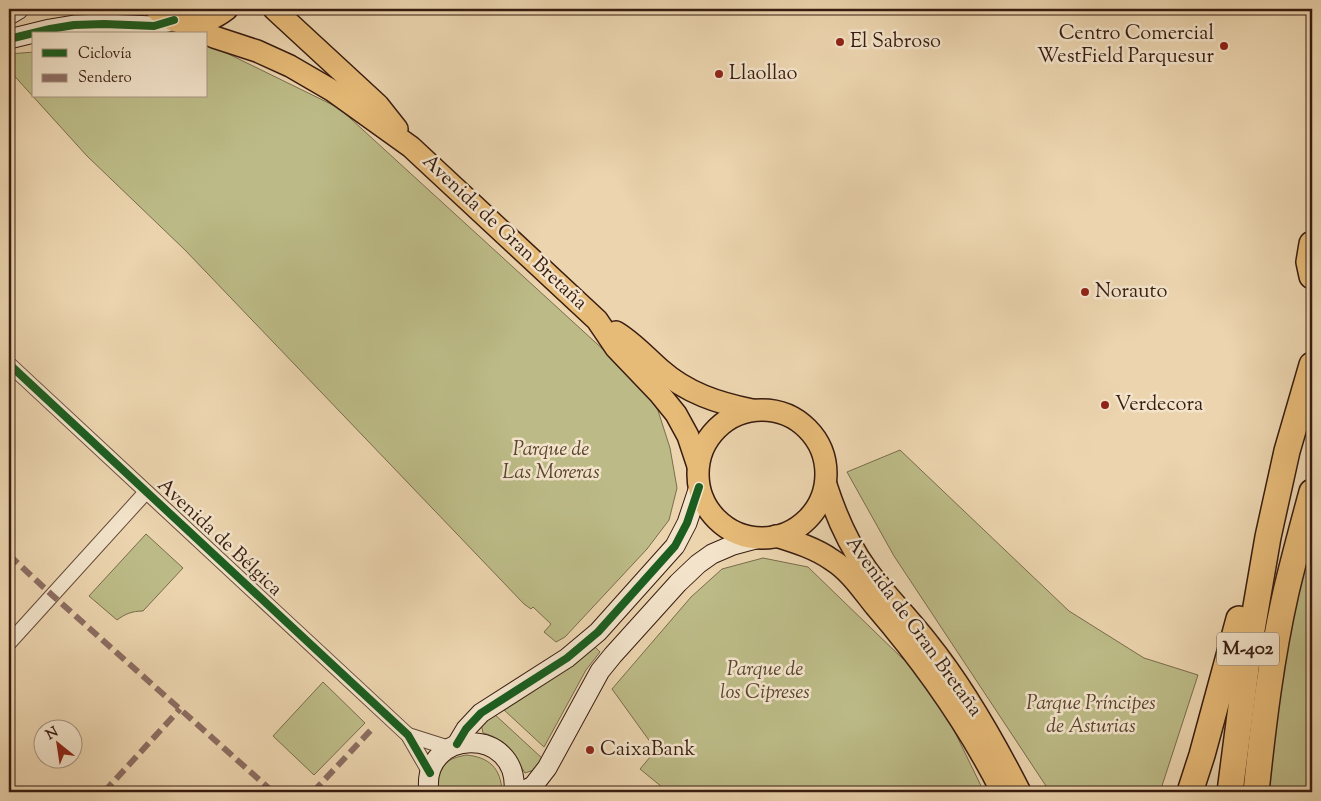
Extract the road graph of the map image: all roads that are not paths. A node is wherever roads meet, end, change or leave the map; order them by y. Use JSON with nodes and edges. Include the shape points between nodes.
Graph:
{"nodes":[{"id":1,"x":19,"y":9,"type":"edge"},
{"id":2,"x":156,"y":9,"type":"edge"},
{"id":3,"x":227,"y":9,"type":"edge"},
{"id":4,"x":274,"y":9,"type":"edge"},
{"id":5,"x":9,"y":15,"type":"edge"},
{"id":6,"x":179,"y":22,"type":"junction"},
{"id":7,"x":38,"y":32,"type":"edge"},
{"id":8,"x":202,"y":32,"type":"edge"},
{"id":9,"x":32,"y":33,"type":"edge"},
{"id":10,"x":208,"y":34,"type":"edge"},
{"id":11,"x":9,"y":39,"type":"edge"},
{"id":12,"x":411,"y":147,"type":"junction"},
{"id":13,"x":1312,"y":244,"type":"edge"},
{"id":14,"x":1312,"y":276,"type":"edge"},
{"id":15,"x":597,"y":320,"type":"junction"},
{"id":16,"x":9,"y":364,"type":"edge"},
{"id":17,"x":1312,"y":365,"type":"edge"},
{"id":18,"x":752,"y":410,"type":"junction"},
{"id":19,"x":698,"y":466,"type":"junction"},
{"id":20,"x":826,"y":485,"type":"junction"},
{"id":21,"x":699,"y":487,"type":"junction"},
{"id":22,"x":146,"y":492,"type":"junction"},
{"id":23,"x":1312,"y":492,"type":"edge"},
{"id":24,"x":1274,"y":507,"type":"junction"},
{"id":25,"x":768,"y":537,"type":"junction"},
{"id":26,"x":9,"y":643,"type":"edge"},
{"id":27,"x":408,"y":735,"type":"junction"},
{"id":28,"x":453,"y":746,"type":"junction"},
{"id":29,"x":427,"y":786,"type":"edge"},
{"id":30,"x":514,"y":792,"type":"edge"},
{"id":31,"x":521,"y":792,"type":"edge"},
{"id":32,"x":1002,"y":792,"type":"edge"},
{"id":33,"x":1020,"y":792,"type":"edge"},
{"id":34,"x":1190,"y":792,"type":"edge"},
{"id":35,"x":1230,"y":792,"type":"edge"},
{"id":36,"x":1256,"y":792,"type":"edge"}],
"edges":[{"from":1,"to":5,"type":"main road"},
{"from":2,"to":6,"type":"main road","name":"Avenida de Gran Bretaña"},
{"from":3,"to":6,"type":"main road","via":[[211,19]]},
{"from":4,"to":12,"type":"main road","name":"Avenida de Gran Bretaña","via":[[378,105]]},
{"from":6,"to":7,"type":"main road","via":[[154,26],[74,25]]},
{"from":6,"to":8,"type":"main road","name":"Avenida de Gran Bretaña"},
{"from":9,"to":11,"type":"main road"},
{"from":10,"to":12,"type":"main road","name":"Avenida de Gran Bretaña","via":[[257,51],[298,70]]},
{"from":12,"to":15,"type":"main road","name":"Avenida de Gran Bretaña"},
{"from":13,"to":14,"type":"highway","via":[[1309,262]]},
{"from":15,"to":18,"type":"main road","name":"Avenida de Gran Bretaña","via":[[626,337],[688,390]]},
{"from":15,"to":19,"type":"main road","name":"Avenida de Gran Bretaña","via":[[616,348],[676,414],[691,443]]},
{"from":16,"to":22,"type":"street","name":"Avenida de Bélgica"},
{"from":17,"to":24,"type":"highway","number":"M-402"},
{"from":18,"to":19,"type":"main road","via":[[720,427],[706,444]]},
{"from":18,"to":20,"type":"main road","via":[[775,411],[802,422],[822,451]]},
{"from":19,"to":21,"type":"main road"},
{"from":20,"to":25,"type":"main road","via":[[817,507],[805,520],[791,530]]},
{"from":20,"to":33,"type":"main road","name":"Avenida de Gran Bretaña","via":[[836,517],[859,558],[952,676]]},
{"from":21,"to":25,"type":"main road","via":[[707,506],[731,530]]},
{"from":21,"to":28,"type":"main road","via":[[684,531],[675,546],[598,632],[567,658],[481,714]]},
{"from":22,"to":26,"type":"street"},
{"from":22,"to":27,"type":"street","name":"Avenida de Bélgica"},
{"from":23,"to":36,"type":"highway","number":"M-402","via":[[1277,639]]},
{"from":24,"to":34,"type":"highway","via":[[1249,579]]},
{"from":24,"to":35,"type":"highway","number":"M-402","via":[[1249,643]]},
{"from":25,"to":31,"type":"main road","via":[[733,545],[712,554],[678,583],[600,671],[552,761],[533,786]]},
{"from":25,"to":32,"type":"main road","name":"Avenida de Gran Bretaña","via":[[813,549],[832,559],[855,582],[950,701]]},
{"from":27,"to":28,"type":"street"},
{"from":27,"to":29,"type":"street"},
{"from":28,"to":29,"type":"main road","via":[[437,759]]},
{"from":28,"to":30,"type":"main road","via":[[470,742],[495,749],[512,770]]}]}
